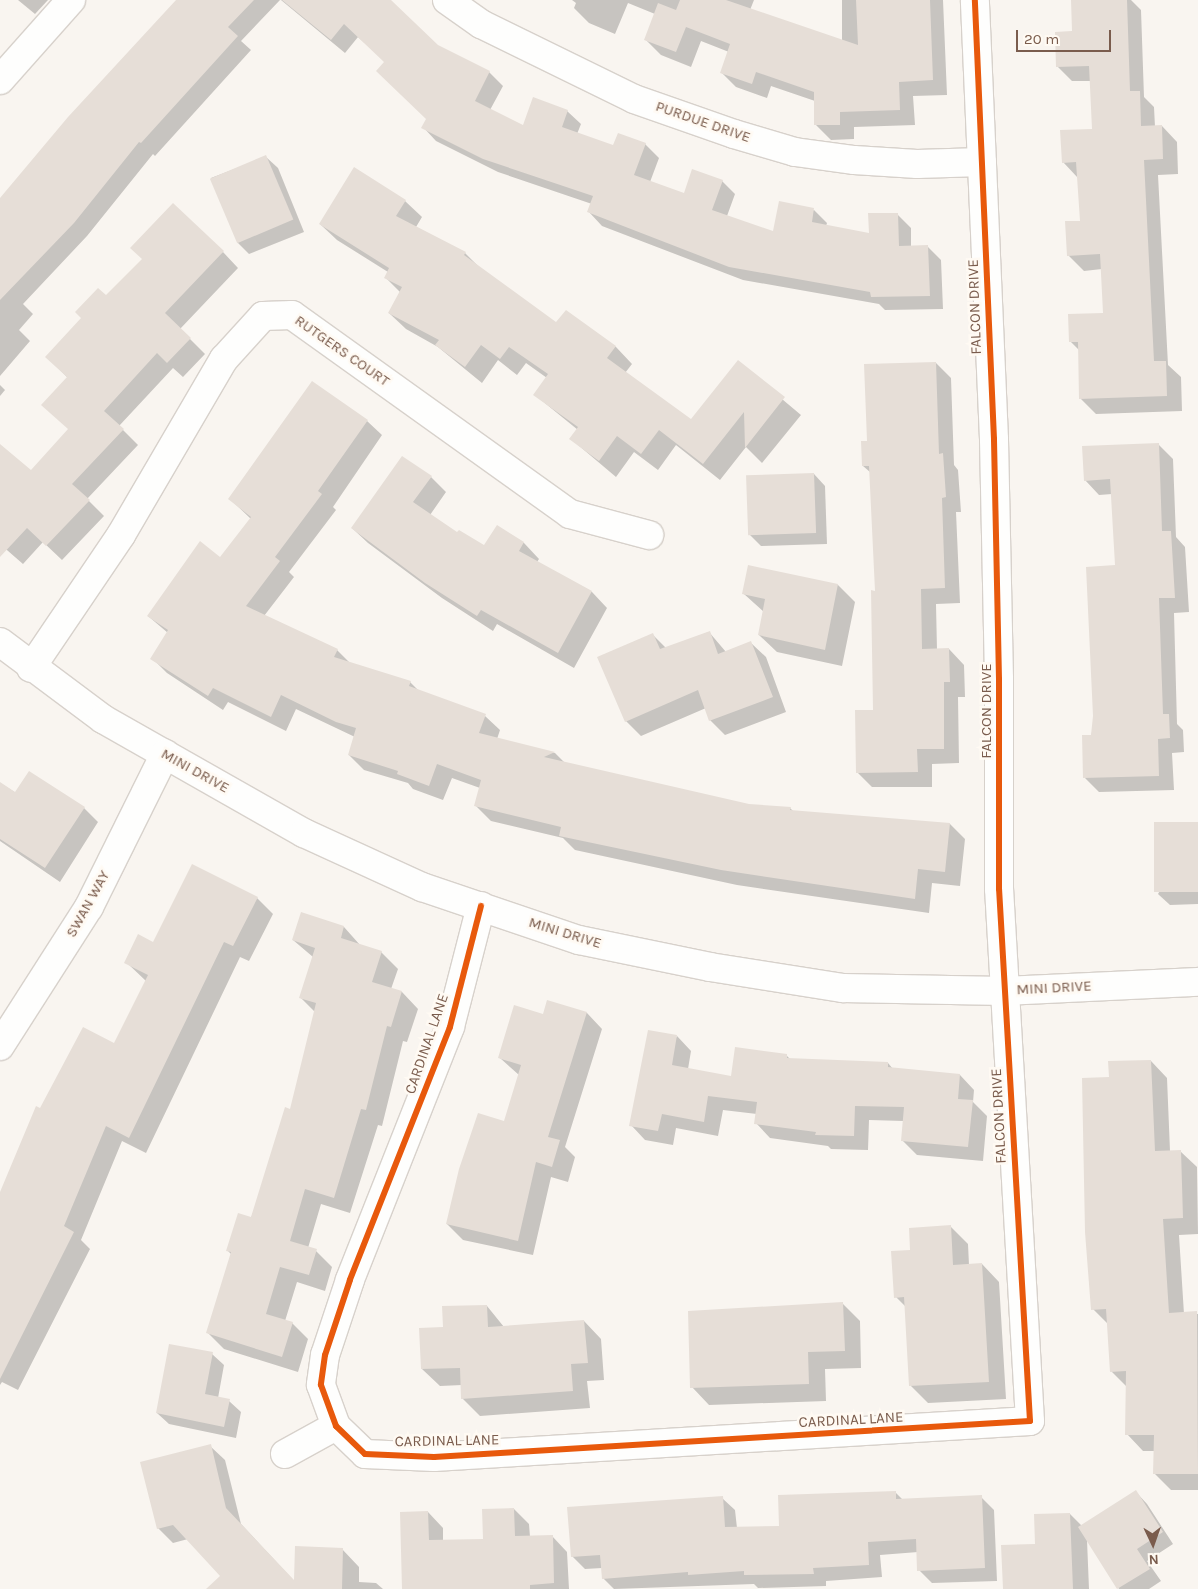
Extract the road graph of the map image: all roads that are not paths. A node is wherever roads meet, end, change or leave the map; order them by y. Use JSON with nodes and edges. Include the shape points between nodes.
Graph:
{"nodes":[{"id":1,"x":71,"y":0,"type":"edge"},
{"id":2,"x":447,"y":0,"type":"edge"},
{"id":3,"x":975,"y":0,"type":"edge"},
{"id":4,"x":0,"y":80,"type":"edge"},
{"id":5,"x":982,"y":162,"type":"junction"},
{"id":6,"x":649,"y":535,"type":"dead end"},
{"id":7,"x":0,"y":642,"type":"edge"},
{"id":8,"x":31,"y":668,"type":"junction"},
{"id":9,"x":165,"y":754,"type":"junction"},
{"id":10,"x":481,"y":906,"type":"junction"},
{"id":11,"x":1198,"y":982,"type":"edge"},
{"id":12,"x":1004,"y":990,"type":"junction"},
{"id":13,"x":0,"y":1046,"type":"edge"},
{"id":14,"x":1030,"y":1421,"type":"joint"},
{"id":15,"x":336,"y":1426,"type":"junction"},
{"id":16,"x":285,"y":1454,"type":"dead end"}],
"edges":[{"from":1,"to":4,"type":"street"},
{"from":2,"to":5,"type":"street","name":"PURDUE DRIVE","via":[[480,24],[634,99],[734,134],[795,152],[854,160],[917,164]]},
{"from":3,"to":5,"type":"street","name":"FALCON DRIVE"},
{"from":5,"to":12,"type":"street","name":"FALCON DRIVE","via":[[994,439],[1000,679],[999,888]]},
{"from":6,"to":8,"type":"street","name":"RUTGERS COURT","via":[[570,514],[292,315],[263,316],[224,359],[121,535]]},
{"from":7,"to":8,"type":"street","name":"MINI DRIVE"},
{"from":8,"to":9,"type":"street","name":"MINI DRIVE","via":[[103,719]]},
{"from":9,"to":10,"type":"street","name":"MINI DRIVE","via":[[304,833],[422,887]]},
{"from":9,"to":13,"type":"street","name":"SWAN WAY","via":[[89,907]]},
{"from":10,"to":12,"type":"street","name":"MINI DRIVE","via":[[580,940],[710,967],[843,988]]},
{"from":10,"to":15,"type":"street","name":"CARDINAL LANE","via":[[450,1027],[350,1280],[325,1355],[321,1385]]},
{"from":11,"to":12,"type":"street","name":"MINI DRIVE"},
{"from":12,"to":14,"type":"street","name":"FALCON DRIVE"},
{"from":14,"to":15,"type":"street","name":"CARDINAL LANE","via":[[434,1457],[364,1454]]},
{"from":15,"to":16,"type":"street"}]}
